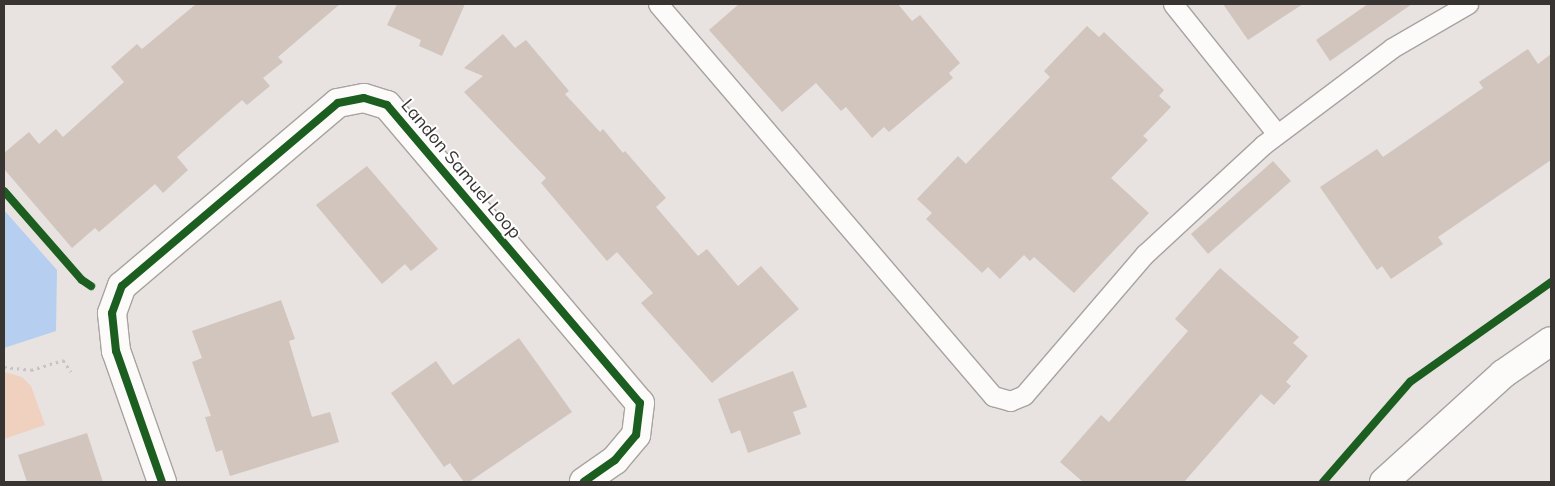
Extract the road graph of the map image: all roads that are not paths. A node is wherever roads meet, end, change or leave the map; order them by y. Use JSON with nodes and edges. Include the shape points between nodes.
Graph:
{"nodes":[{"id":1,"x":658,"y":4,"type":"edge"},
{"id":2,"x":1173,"y":4,"type":"edge"},
{"id":3,"x":1468,"y":4,"type":"edge"},
{"id":4,"x":1277,"y":134,"type":"junction"},
{"id":5,"x":1551,"y":341,"type":"edge"},
{"id":6,"x":162,"y":482,"type":"edge"},
{"id":7,"x":584,"y":482,"type":"edge"},
{"id":8,"x":1384,"y":482,"type":"edge"}],
"edges":[{"from":1,"to":4,"type":"lane","via":[[992,396],[1010,401],[1024,395],[1145,254]]},
{"from":2,"to":4,"type":"lane"},
{"from":3,"to":4,"type":"lane","via":[[1392,48]]},
{"from":5,"to":8,"type":"street","via":[[1503,374]]},
{"from":6,"to":7,"type":"street","name":"Landon Samuel Loop","via":[[116,351],[112,313],[122,286],[338,103],[364,98],[387,105],[640,403],[636,435],[615,460]]}]}
